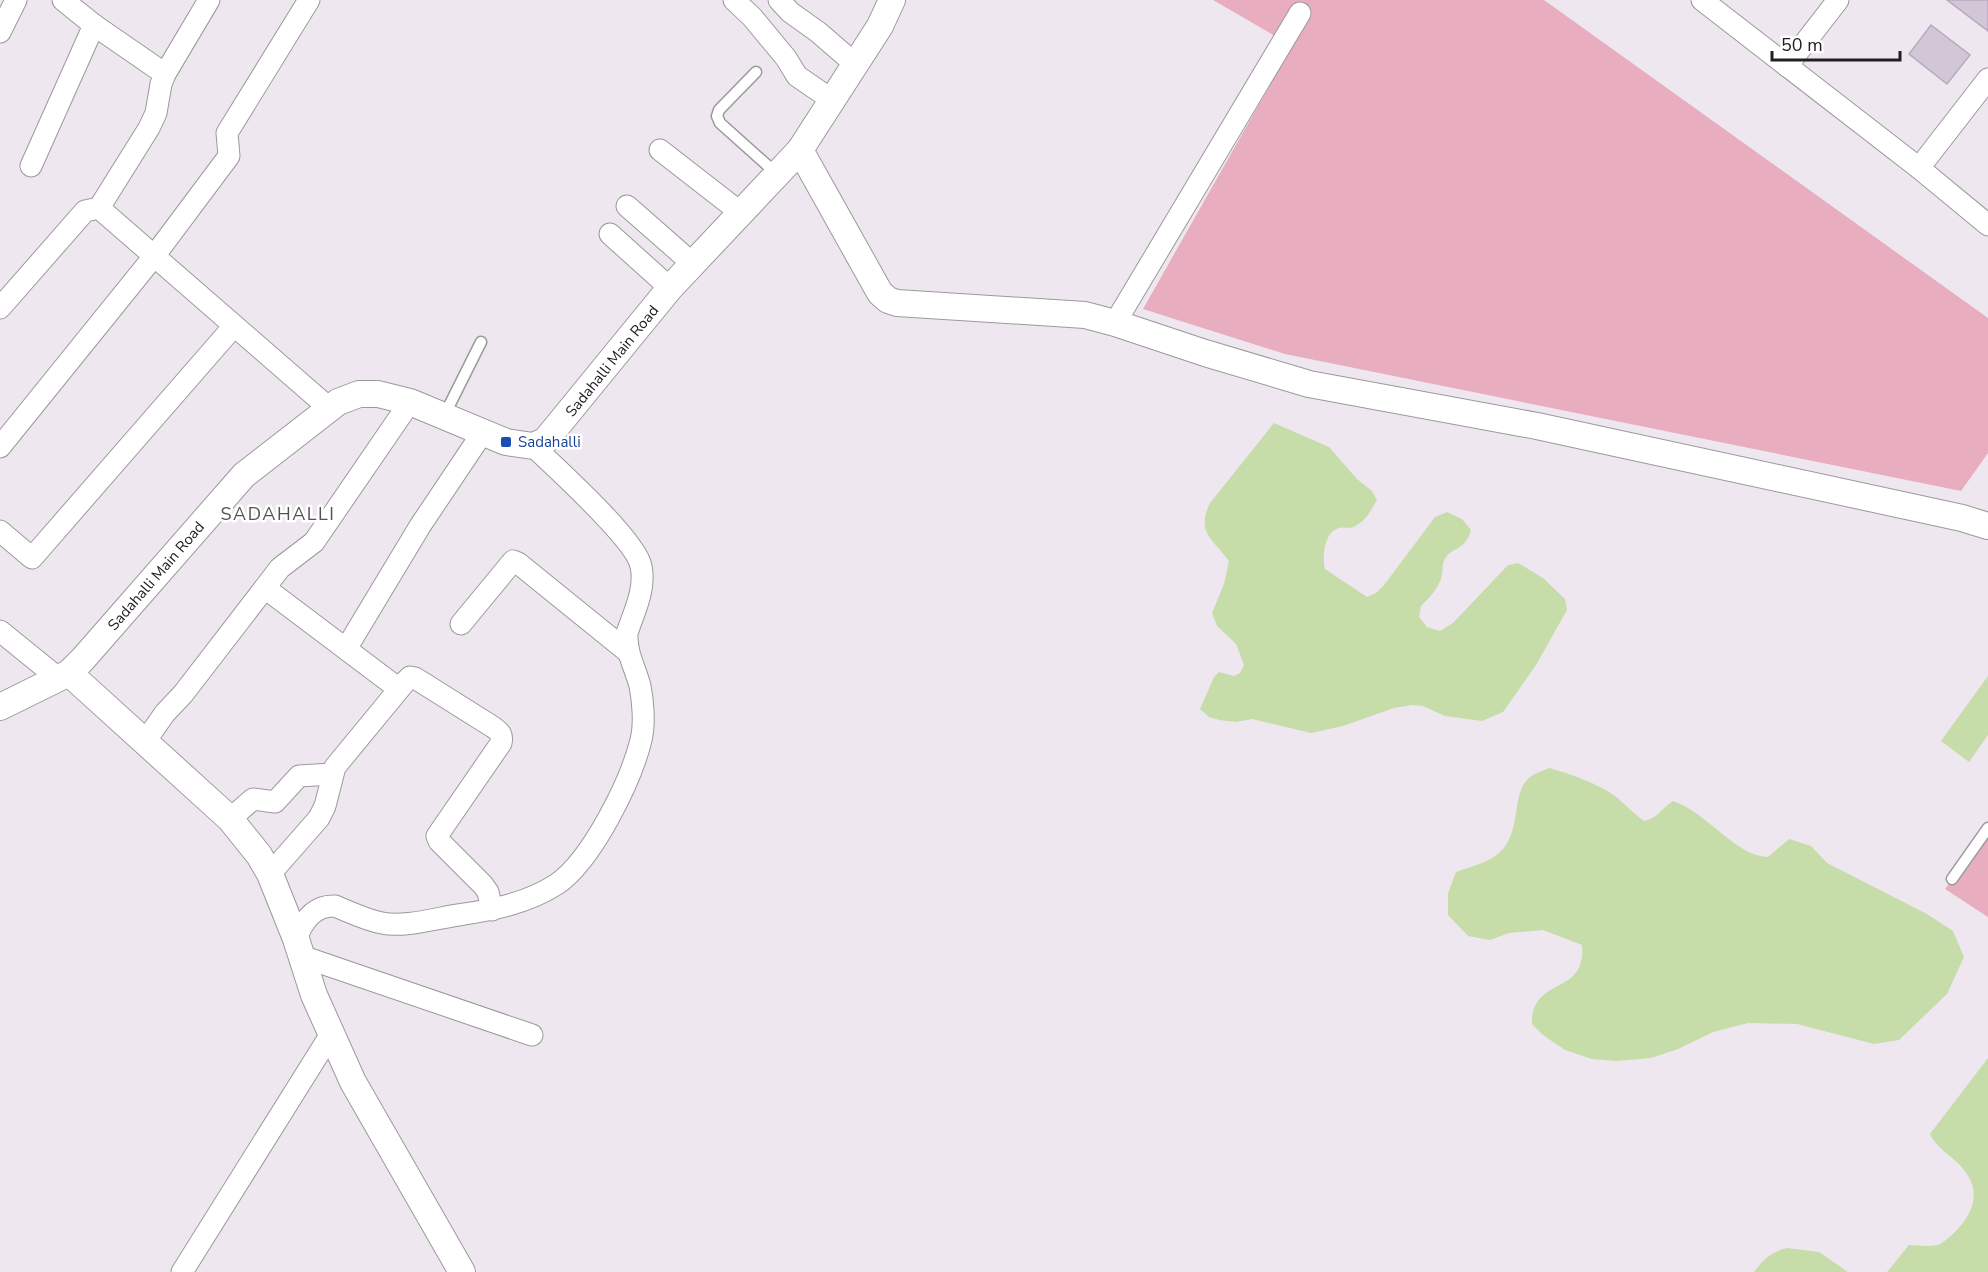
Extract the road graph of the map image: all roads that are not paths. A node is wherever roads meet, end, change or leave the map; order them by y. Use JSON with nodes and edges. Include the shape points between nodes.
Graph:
{"nodes":[{"id":1,"x":16,"y":0,"type":"edge"},
{"id":2,"x":63,"y":0,"type":"edge"},
{"id":3,"x":209,"y":0,"type":"edge"},
{"id":4,"x":309,"y":0,"type":"edge"},
{"id":5,"x":734,"y":0,"type":"edge"},
{"id":6,"x":779,"y":0,"type":"edge"},
{"id":7,"x":892,"y":0,"type":"edge"},
{"id":8,"x":1702,"y":0,"type":"edge"},
{"id":9,"x":1838,"y":0,"type":"edge"},
{"id":10,"x":1300,"y":12,"type":"dead end"},
{"id":11,"x":94,"y":25,"type":"junction"},
{"id":12,"x":0,"y":32,"type":"edge"},
{"id":13,"x":855,"y":64,"type":"junction"},
{"id":14,"x":1787,"y":66,"type":"junction"},
{"id":15,"x":756,"y":72,"type":"dead end"},
{"id":16,"x":165,"y":74,"type":"junction"},
{"id":17,"x":1988,"y":80,"type":"edge"},
{"id":18,"x":832,"y":100,"type":"junction"},
{"id":19,"x":660,"y":150,"type":"dead end"},
{"id":20,"x":800,"y":150,"type":"junction"},
{"id":21,"x":31,"y":166,"type":"dead end"},
{"id":22,"x":1918,"y":168,"type":"junction"},
{"id":23,"x":777,"y":174,"type":"junction"},
{"id":24,"x":627,"y":206,"type":"dead end"},
{"id":25,"x":99,"y":208,"type":"junction"},
{"id":26,"x":741,"y":213,"type":"junction"},
{"id":27,"x":1988,"y":225,"type":"edge"},
{"id":28,"x":610,"y":234,"type":"dead end"},
{"id":29,"x":155,"y":255,"type":"junction"},
{"id":30,"x":693,"y":264,"type":"junction"},
{"id":31,"x":670,"y":288,"type":"junction"},
{"id":32,"x":0,"y":308,"type":"edge"},
{"id":33,"x":1115,"y":323,"type":"junction"},
{"id":34,"x":234,"y":326,"type":"junction"},
{"id":35,"x":481,"y":342,"type":"dead end"},
{"id":36,"x":410,"y":402,"type":"junction"},
{"id":37,"x":328,"y":408,"type":"junction"},
{"id":38,"x":444,"y":416,"type":"junction"},
{"id":39,"x":483,"y":432,"type":"junction"},
{"id":40,"x":533,"y":446,"type":"junction"},
{"id":41,"x":0,"y":447,"type":"edge"},
{"id":42,"x":1988,"y":526,"type":"edge"},
{"id":43,"x":0,"y":531,"type":"edge"},
{"id":44,"x":265,"y":588,"type":"junction"},
{"id":45,"x":461,"y":624,"type":"dead end"},
{"id":46,"x":0,"y":631,"type":"edge"},
{"id":47,"x":346,"y":649,"type":"junction"},
{"id":48,"x":628,"y":652,"type":"junction"},
{"id":49,"x":63,"y":675,"type":"junction"},
{"id":50,"x":399,"y":688,"type":"junction"},
{"id":51,"x":0,"y":707,"type":"edge"},
{"id":52,"x":144,"y":743,"type":"junction"},
{"id":53,"x":332,"y":774,"type":"junction"},
{"id":54,"x":230,"y":819,"type":"junction"},
{"id":55,"x":1988,"y":828,"type":"edge"},
{"id":56,"x":270,"y":874,"type":"junction"},
{"id":57,"x":1952,"y":879,"type":"dead end"},
{"id":58,"x":492,"y":910,"type":"junction"},
{"id":59,"x":299,"y":947,"type":"junction"},
{"id":60,"x":332,"y":1034,"type":"junction"},
{"id":61,"x":532,"y":1035,"type":"dead end"},
{"id":62,"x":182,"y":1272,"type":"edge"},
{"id":63,"x":462,"y":1272,"type":"edge"}],
"edges":[{"from":1,"to":12,"type":"street"},
{"from":2,"to":11,"type":"street"},
{"from":3,"to":16,"type":"street"},
{"from":4,"to":29,"type":"street","via":[[227,133],[229,156]]},
{"from":5,"to":18,"type":"street","via":[[786,58],[796,76]]},
{"from":6,"to":13,"type":"street"},
{"from":7,"to":13,"type":"street","name":"Sadahalli Main Road"},
{"from":8,"to":14,"type":"street"},
{"from":9,"to":14,"type":"street"},
{"from":10,"to":33,"type":"street"},
{"from":11,"to":16,"type":"street"},
{"from":11,"to":21,"type":"street"},
{"from":13,"to":18,"type":"street","name":"Sadahalli Main Road"},
{"from":14,"to":22,"type":"street"},
{"from":15,"to":23,"type":"lane","via":[[717,116]]},
{"from":16,"to":25,"type":"street","via":[[149,128]]},
{"from":17,"to":22,"type":"street"},
{"from":18,"to":20,"type":"street","name":"Sadahalli Main Road"},
{"from":19,"to":26,"type":"street"},
{"from":20,"to":23,"type":"street","name":"Sadahalli Main Road"},
{"from":20,"to":33,"type":"street","via":[[880,293],[888,300],[1085,315]]},
{"from":22,"to":27,"type":"street"},
{"from":23,"to":26,"type":"street","name":"Sadahalli Main Road"},
{"from":24,"to":30,"type":"street"},
{"from":25,"to":29,"type":"street"},
{"from":25,"to":32,"type":"street","via":[[85,211]]},
{"from":26,"to":30,"type":"street","name":"Sadahalli Main Road"},
{"from":28,"to":31,"type":"street"},
{"from":29,"to":34,"type":"street"},
{"from":29,"to":41,"type":"street"},
{"from":30,"to":31,"type":"street","name":"Sadahalli Main Road"},
{"from":31,"to":40,"type":"street","name":"Sadahalli Main Road","via":[[555,431]]},
{"from":33,"to":42,"type":"street","via":[[1309,384],[1536,426]]},
{"from":34,"to":37,"type":"street"},
{"from":34,"to":43,"type":"street","via":[[32,558]]},
{"from":35,"to":38,"type":"lane"},
{"from":36,"to":37,"type":"street","name":"Sadahalli Main Road","via":[[368,393]]},
{"from":36,"to":38,"type":"street","name":"Sadahalli Main Road"},
{"from":36,"to":44,"type":"street","via":[[314,542],[280,568]]},
{"from":37,"to":49,"type":"street","name":"Sadahalli Main Road","via":[[239,480],[83,659]]},
{"from":38,"to":39,"type":"street","name":"Sadahalli Main Road"},
{"from":39,"to":40,"type":"street","name":"Sadahalli Main Road","via":[[506,442]]},
{"from":39,"to":47,"type":"street","via":[[420,526]]},
{"from":40,"to":48,"type":"street","via":[[630,543],[641,564],[641,589],[627,633]]},
{"from":44,"to":47,"type":"street"},
{"from":44,"to":52,"type":"street"},
{"from":45,"to":48,"type":"street","via":[[513,561]]},
{"from":46,"to":49,"type":"street"},
{"from":47,"to":50,"type":"street"},
{"from":48,"to":58,"type":"street","via":[[640,686],[643,723],[624,787],[599,833],[567,876],[520,902]]},
{"from":49,"to":51,"type":"street","name":"Sadahalli Main Road"},
{"from":49,"to":52,"type":"street"},
{"from":50,"to":53,"type":"street"},
{"from":50,"to":58,"type":"street","via":[[415,678],[499,731],[502,737],[437,836],[488,892]]},
{"from":52,"to":54,"type":"street"},
{"from":53,"to":54,"type":"street","via":[[299,776],[275,802],[253,799]]},
{"from":53,"to":56,"type":"street","via":[[319,818]]},
{"from":54,"to":56,"type":"street"},
{"from":55,"to":57,"type":"lane"},
{"from":56,"to":59,"type":"street"},
{"from":58,"to":59,"type":"street","via":[[389,924],[325,906],[302,924]]},
{"from":59,"to":60,"type":"street"},
{"from":59,"to":61,"type":"street"},
{"from":60,"to":62,"type":"street"},
{"from":60,"to":63,"type":"street","via":[[353,1082]]}]}
